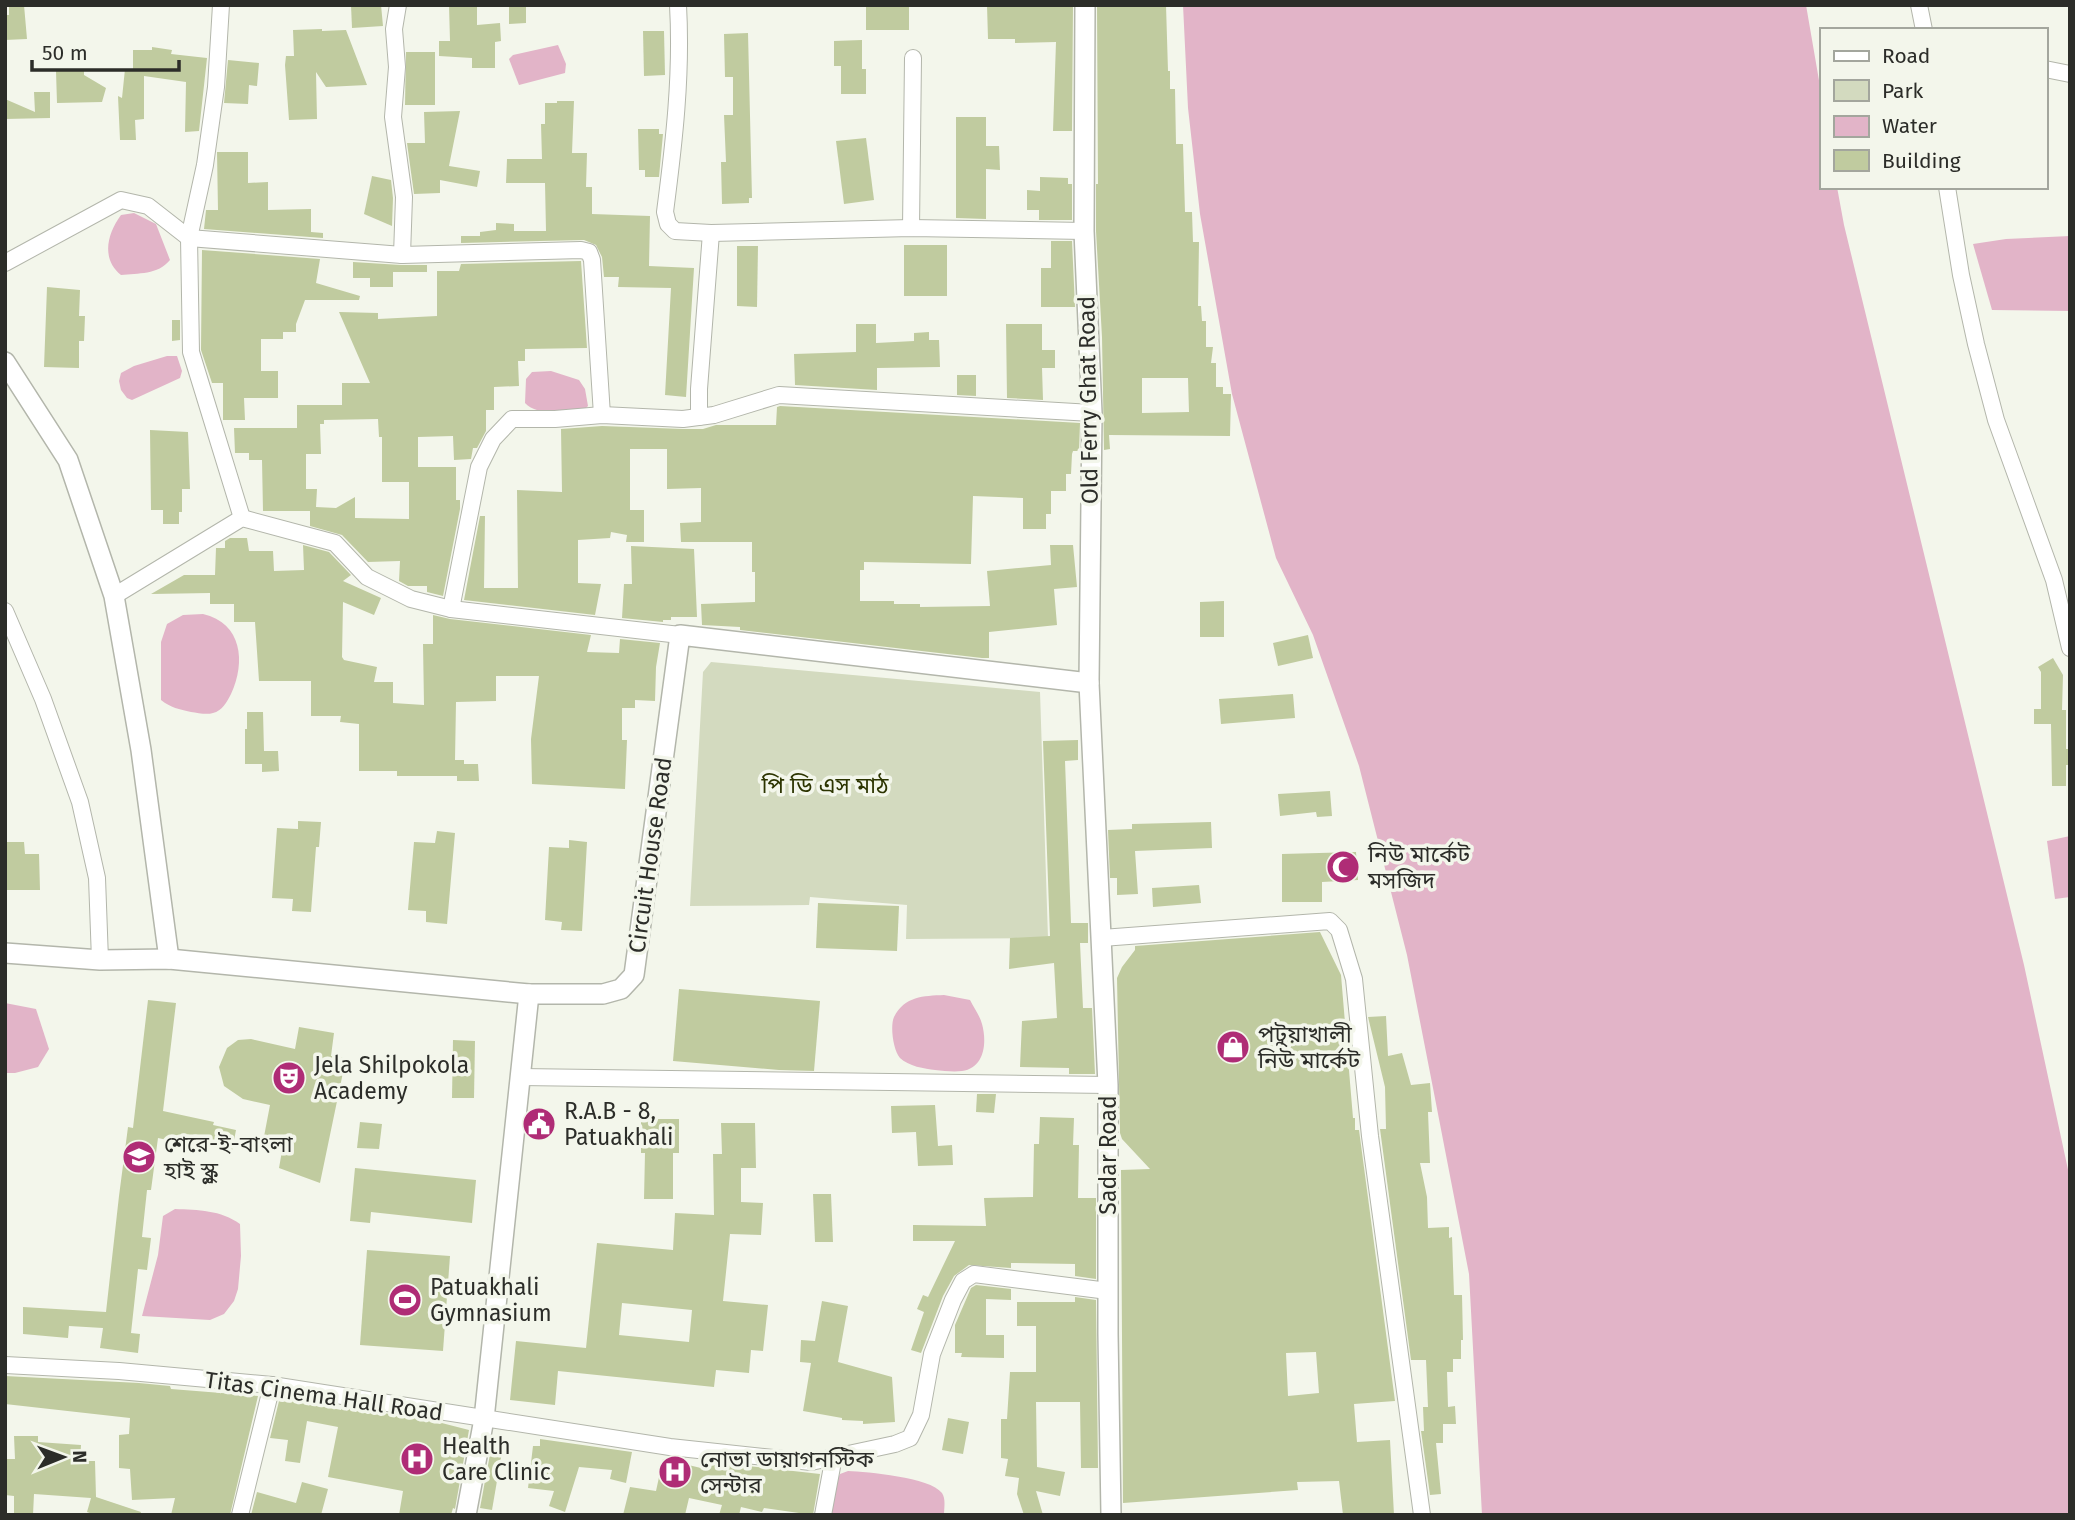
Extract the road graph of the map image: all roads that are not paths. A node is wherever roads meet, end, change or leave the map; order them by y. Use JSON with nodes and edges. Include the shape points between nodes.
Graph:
{"nodes":[{"id":1,"x":221,"y":5,"type":"edge"},
{"id":2,"x":398,"y":5,"type":"edge"},
{"id":3,"x":678,"y":5,"type":"edge"},
{"id":4,"x":1085,"y":5,"type":"edge"},
{"id":5,"x":1919,"y":5,"type":"edge"},
{"id":6,"x":1924,"y":28,"type":"edge"},
{"id":7,"x":913,"y":58,"type":"dead end"},
{"id":8,"x":2047,"y":69,"type":"edge"},
{"id":9,"x":2070,"y":74,"type":"edge"},
{"id":10,"x":1947,"y":189,"type":"edge"},
{"id":11,"x":911,"y":228,"type":"junction"},
{"id":12,"x":1084,"y":231,"type":"junction"},
{"id":13,"x":711,"y":233,"type":"junction"},
{"id":14,"x":189,"y":238,"type":"junction"},
{"id":15,"x":402,"y":255,"type":"junction"},
{"id":16,"x":5,"y":263,"type":"edge"},
{"id":17,"x":5,"y":362,"type":"edge"},
{"id":18,"x":1092,"y":413,"type":"junction"},
{"id":19,"x":602,"y":415,"type":"junction"},
{"id":20,"x":699,"y":417,"type":"junction"},
{"id":21,"x":242,"y":518,"type":"junction"},
{"id":22,"x":114,"y":596,"type":"junction"},
{"id":23,"x":451,"y":609,"type":"junction"},
{"id":24,"x":5,"y":611,"type":"edge"},
{"id":25,"x":680,"y":635,"type":"junction"},
{"id":26,"x":2070,"y":648,"type":"edge"},
{"id":27,"x":1088,"y":683,"type":"junction"},
{"id":28,"x":1093,"y":795,"type":"joint"},
{"id":29,"x":1102,"y":938,"type":"junction"},
{"id":30,"x":5,"y":953,"type":"edge"},
{"id":31,"x":169,"y":959,"type":"junction"},
{"id":32,"x":100,"y":960,"type":"junction"},
{"id":33,"x":529,"y":994,"type":"junction"},
{"id":34,"x":520,"y":1077,"type":"junction"},
{"id":35,"x":1108,"y":1085,"type":"junction"},
{"id":36,"x":1108,"y":1291,"type":"junction"},
{"id":37,"x":5,"y":1365,"type":"edge"},
{"id":38,"x":272,"y":1385,"type":"junction"},
{"id":39,"x":484,"y":1419,"type":"junction"},
{"id":40,"x":834,"y":1456,"type":"junction"},
{"id":41,"x":240,"y":1515,"type":"edge"},
{"id":42,"x":466,"y":1515,"type":"edge"},
{"id":43,"x":823,"y":1515,"type":"edge"},
{"id":44,"x":1111,"y":1515,"type":"edge"},
{"id":45,"x":1422,"y":1515,"type":"edge"}],
"edges":[{"from":1,"to":14,"type":"street","via":[[216,87]]},
{"from":2,"to":15,"type":"street","via":[[393,117],[404,197]]},
{"from":3,"to":13,"type":"street","via":[[676,128],[666,212],[675,231]]},
{"from":4,"to":12,"type":"street","name":"Old Ferry Ghat Road"},
{"from":5,"to":6,"type":"street"},
{"from":7,"to":11,"type":"street"},
{"from":8,"to":9,"type":"street"},
{"from":10,"to":26,"type":"street","via":[[1976,344],[1996,420],[2054,580]]},
{"from":11,"to":12,"type":"street"},
{"from":11,"to":13,"type":"street"},
{"from":12,"to":18,"type":"street","name":"Old Ferry Ghat Road"},
{"from":13,"to":20,"type":"street"},
{"from":14,"to":15,"type":"street"},
{"from":14,"to":16,"type":"street","via":[[148,206],[121,200]]},
{"from":14,"to":21,"type":"street","via":[[191,352]]},
{"from":15,"to":19,"type":"street","via":[[589,252]]},
{"from":17,"to":22,"type":"street","via":[[68,460]]},
{"from":18,"to":20,"type":"street","via":[[779,395]]},
{"from":18,"to":27,"type":"street","name":"Old Ferry Ghat Road"},
{"from":19,"to":20,"type":"street"},
{"from":19,"to":23,"type":"street","via":[[512,419],[493,439],[479,467]]},
{"from":21,"to":22,"type":"street"},
{"from":21,"to":23,"type":"street","via":[[335,543],[367,577],[411,599]]},
{"from":22,"to":31,"type":"street","via":[[141,750]]},
{"from":23,"to":25,"type":"street"},
{"from":24,"to":32,"type":"street","via":[[80,802],[97,878]]},
{"from":25,"to":27,"type":"street"},
{"from":25,"to":33,"type":"street","name":"Circuit House Road","via":[[634,975],[621,989],[603,994]]},
{"from":27,"to":28,"type":"street","name":"Old Ferry Ghat Road"},
{"from":28,"to":29,"type":"street","name":"Sadar Road"},
{"from":29,"to":35,"type":"street","name":"Sadar Road"},
{"from":29,"to":45,"type":"street","via":[[1330,921],[1339,930],[1354,979],[1370,1136]]},
{"from":30,"to":32,"type":"street","name":"Circuit House Road"},
{"from":31,"to":32,"type":"street","name":"Circuit House Road"},
{"from":31,"to":33,"type":"street","name":"Circuit House Road"},
{"from":33,"to":34,"type":"street"},
{"from":34,"to":35,"type":"street"},
{"from":34,"to":39,"type":"street"},
{"from":35,"to":36,"type":"street","name":"Sadar Road"},
{"from":36,"to":40,"type":"street","name":"Titas Cinema Hall Road","via":[[974,1274],[963,1281],[953,1300],[932,1354],[920,1415],[910,1438]]},
{"from":36,"to":44,"type":"street","name":"Sadar Road"},
{"from":37,"to":38,"type":"street","name":"Titas Cinema Hall Road"},
{"from":38,"to":39,"type":"street","name":"Titas Cinema Hall Road"},
{"from":38,"to":41,"type":"street"},
{"from":39,"to":40,"type":"street","name":"Titas Cinema Hall Road","via":[[683,1449],[811,1462]]},
{"from":39,"to":42,"type":"street"},
{"from":40,"to":43,"type":"street"}]}
